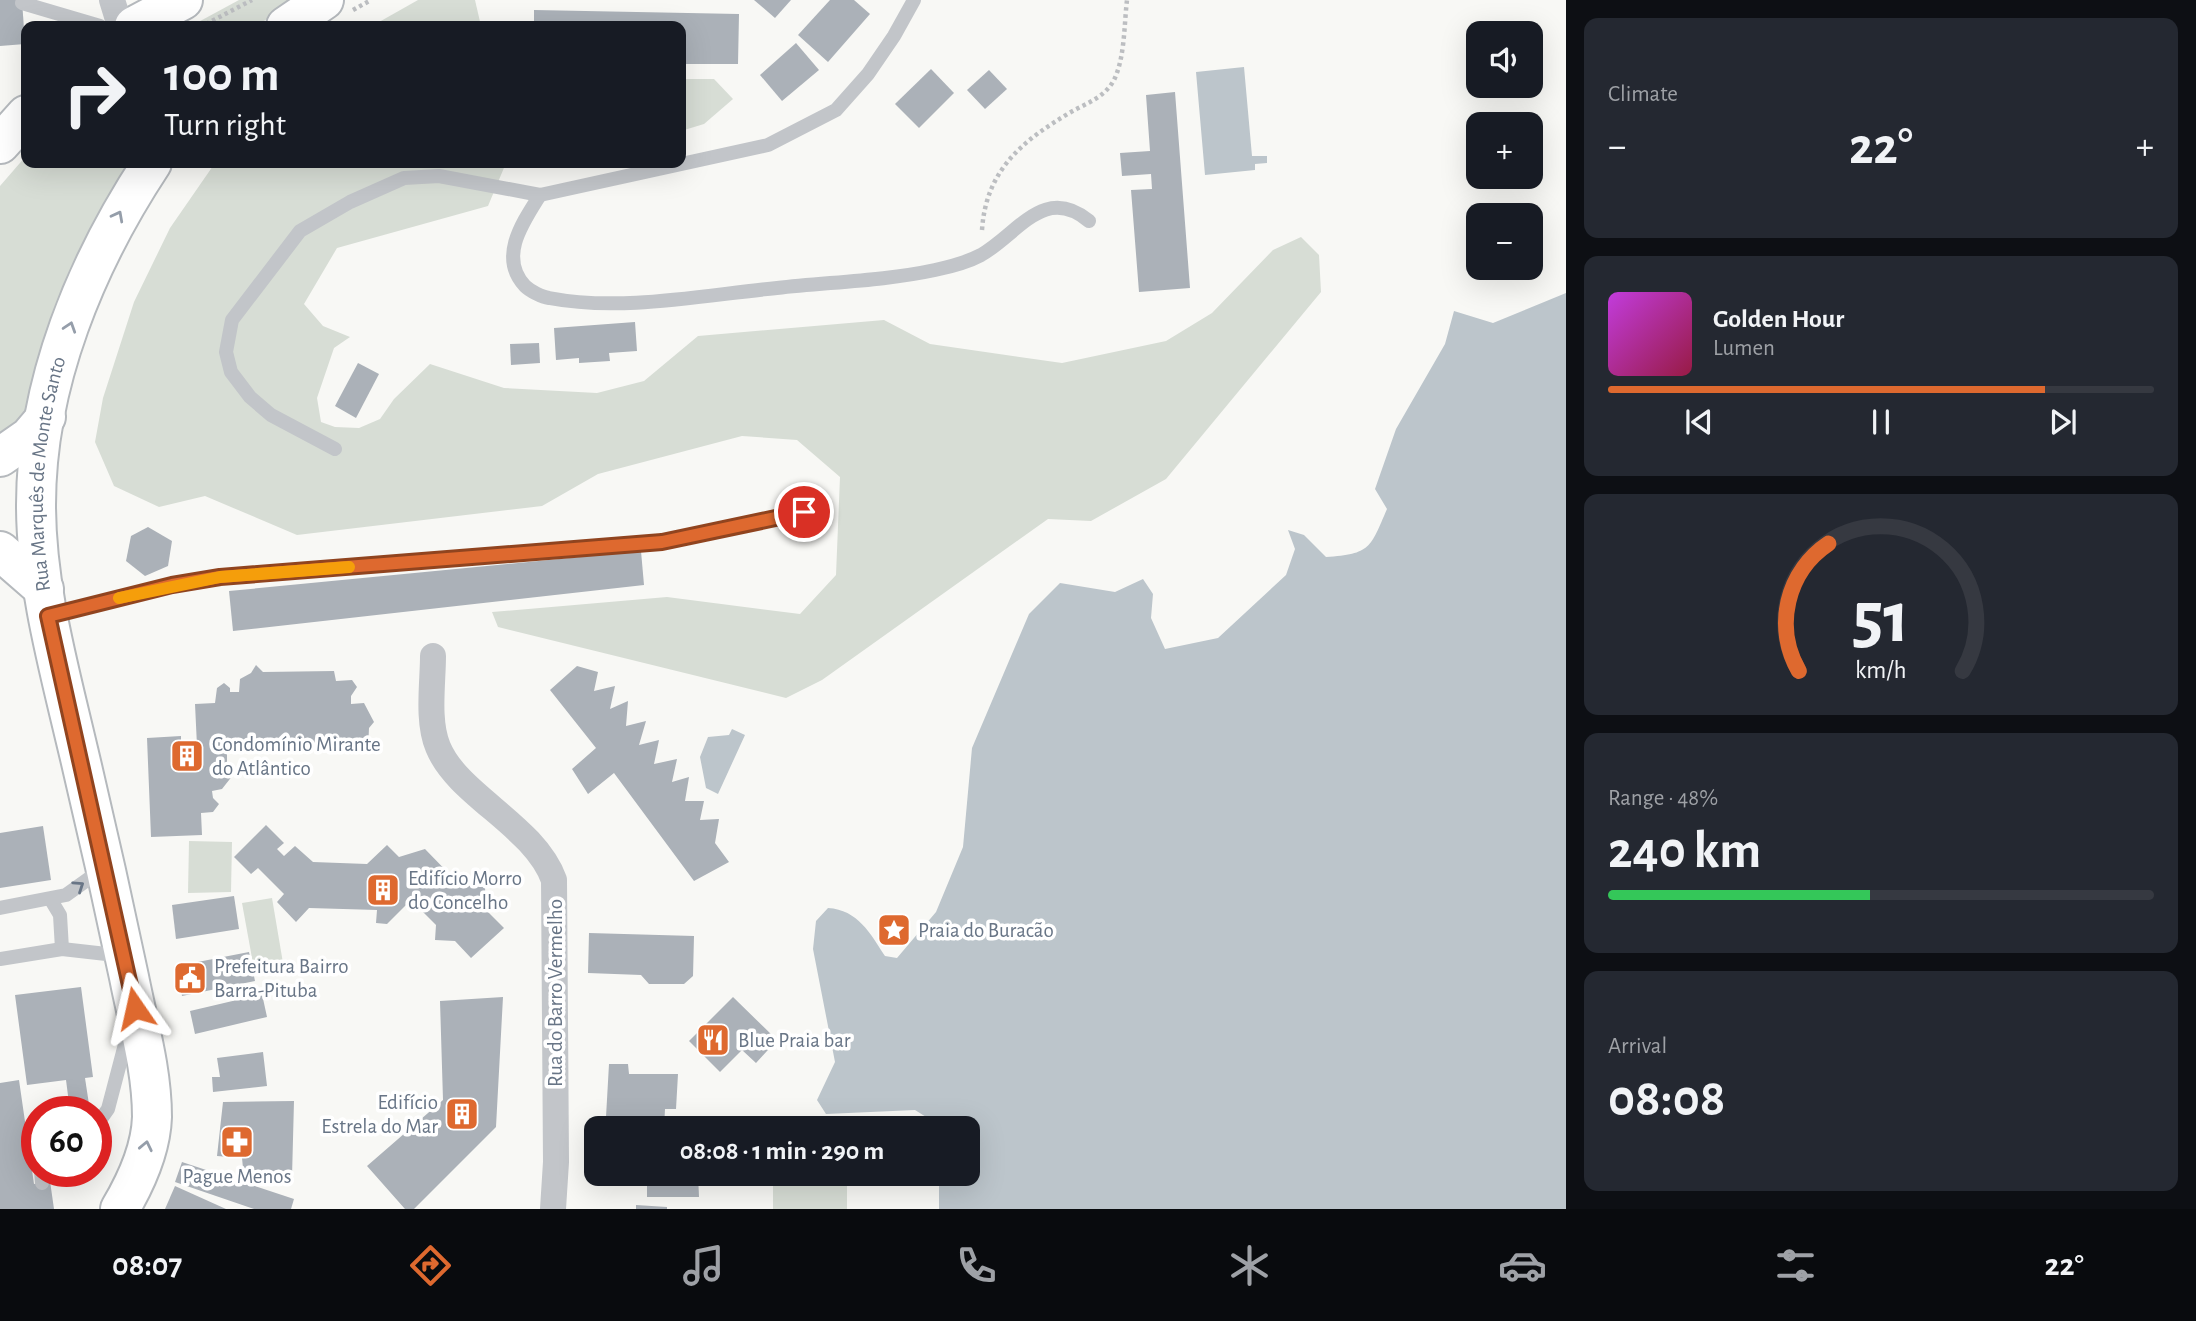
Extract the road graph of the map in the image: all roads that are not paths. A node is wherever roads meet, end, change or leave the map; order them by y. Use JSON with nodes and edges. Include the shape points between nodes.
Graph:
{"nodes":[{"id":1,"x":112,"y":0,"type":"edge"},
{"id":2,"x":183,"y":0,"type":"edge"},
{"id":3,"x":324,"y":0,"type":"edge"},
{"id":4,"x":914,"y":0,"type":"edge"},
{"id":5,"x":22,"y":3,"type":"dead end"},
{"id":6,"x":83,"y":21,"type":"edge"},
{"id":7,"x":118,"y":21,"type":"edge"},
{"id":8,"x":143,"y":21,"type":"edge"},
{"id":9,"x":293,"y":21,"type":"edge"},
{"id":10,"x":21,"y":121,"type":"edge"},
{"id":11,"x":0,"y":144,"type":"edge"},
{"id":12,"x":686,"y":163,"type":"edge"},
{"id":13,"x":149,"y":168,"type":"edge"},
{"id":14,"x":663,"y":168,"type":"edge"},
{"id":15,"x":540,"y":195,"type":"junction"},
{"id":16,"x":1089,"y":220,"type":"dead end"},
{"id":17,"x":46,"y":417,"type":"junction"},
{"id":18,"x":335,"y":449,"type":"dead end"},
{"id":19,"x":0,"y":457,"type":"edge"},
{"id":20,"x":804,"y":512,"type":"dead end"},
{"id":21,"x":0,"y":551,"type":"edge"},
{"id":22,"x":46,"y":603,"type":"junction"},
{"id":23,"x":433,"y":656,"type":"dead end"},
{"id":24,"x":106,"y":866,"type":"junction"},
{"id":25,"x":51,"y":900,"type":"junction"},
{"id":26,"x":0,"y":908,"type":"edge"},
{"id":27,"x":62,"y":949,"type":"junction"},
{"id":28,"x":125,"y":956,"type":"junction"},
{"id":29,"x":0,"y":959,"type":"edge"},
{"id":30,"x":135,"y":1008,"type":"junction"},
{"id":31,"x":111,"y":1096,"type":"edge"},
{"id":32,"x":120,"y":1209,"type":"edge"},
{"id":33,"x":554,"y":1209,"type":"edge"}],
"edges":[{"from":1,"to":7,"type":"street"},
{"from":2,"to":8,"type":"main road"},
{"from":3,"to":9,"type":"main road"},
{"from":4,"to":12,"type":"lane","via":[[868,74],[836,110],[768,145]]},
{"from":5,"to":6,"type":"lane"},
{"from":10,"to":11,"type":"main road"},
{"from":17,"to":13,"type":"main road","name":"Rua Marquês de Monte Santo","one_way":true,"via":[[59,360],[90,272],[121,209]]},
{"from":14,"to":15,"type":"lane"},
{"from":15,"to":16,"type":"lane","via":[[513,244],[514,267],[526,287],[546,298],[631,301],[936,270],[980,256],[1038,213],[1056,206],[1073,208]]},
{"from":15,"to":18,"type":"lane","via":[[439,176],[404,178],[300,231],[232,320],[226,352],[231,372],[271,415]]},
{"from":17,"to":19,"type":"main road","via":[[29,437]]},
{"from":17,"to":22,"type":"main road","name":"Rua Marquês de Monte Santo","via":[[36,505]]},
{"from":20,"to":22,"type":"lane","via":[[662,542],[220,577]]},
{"from":21,"to":22,"type":"main road"},
{"from":22,"to":24,"type":"main road","name":"Rua Marquês de Monte Santo"},
{"from":23,"to":33,"type":"street","name":"Rua do Barro Vermelho","via":[[438,749],[464,781],[539,852],[554,880]]},
{"from":25,"to":24,"type":"lane","one_way":true,"via":[[82,886]]},
{"from":24,"to":28,"type":"main road","name":"Rua Marquês de Monte Santo"},
{"from":25,"to":26,"type":"lane"},
{"from":25,"to":27,"type":"lane","via":[[60,915]]},
{"from":27,"to":28,"type":"lane"},
{"from":27,"to":29,"type":"lane"},
{"from":28,"to":30,"type":"main road","name":"Rua Marquês de Monte Santo"},
{"from":30,"to":31,"type":"lane"},
{"from":32,"to":30,"type":"main road","name":"Rua Marquês de Monte Santo","one_way":true,"via":[[145,1156],[152,1119],[149,1074]]}]}
